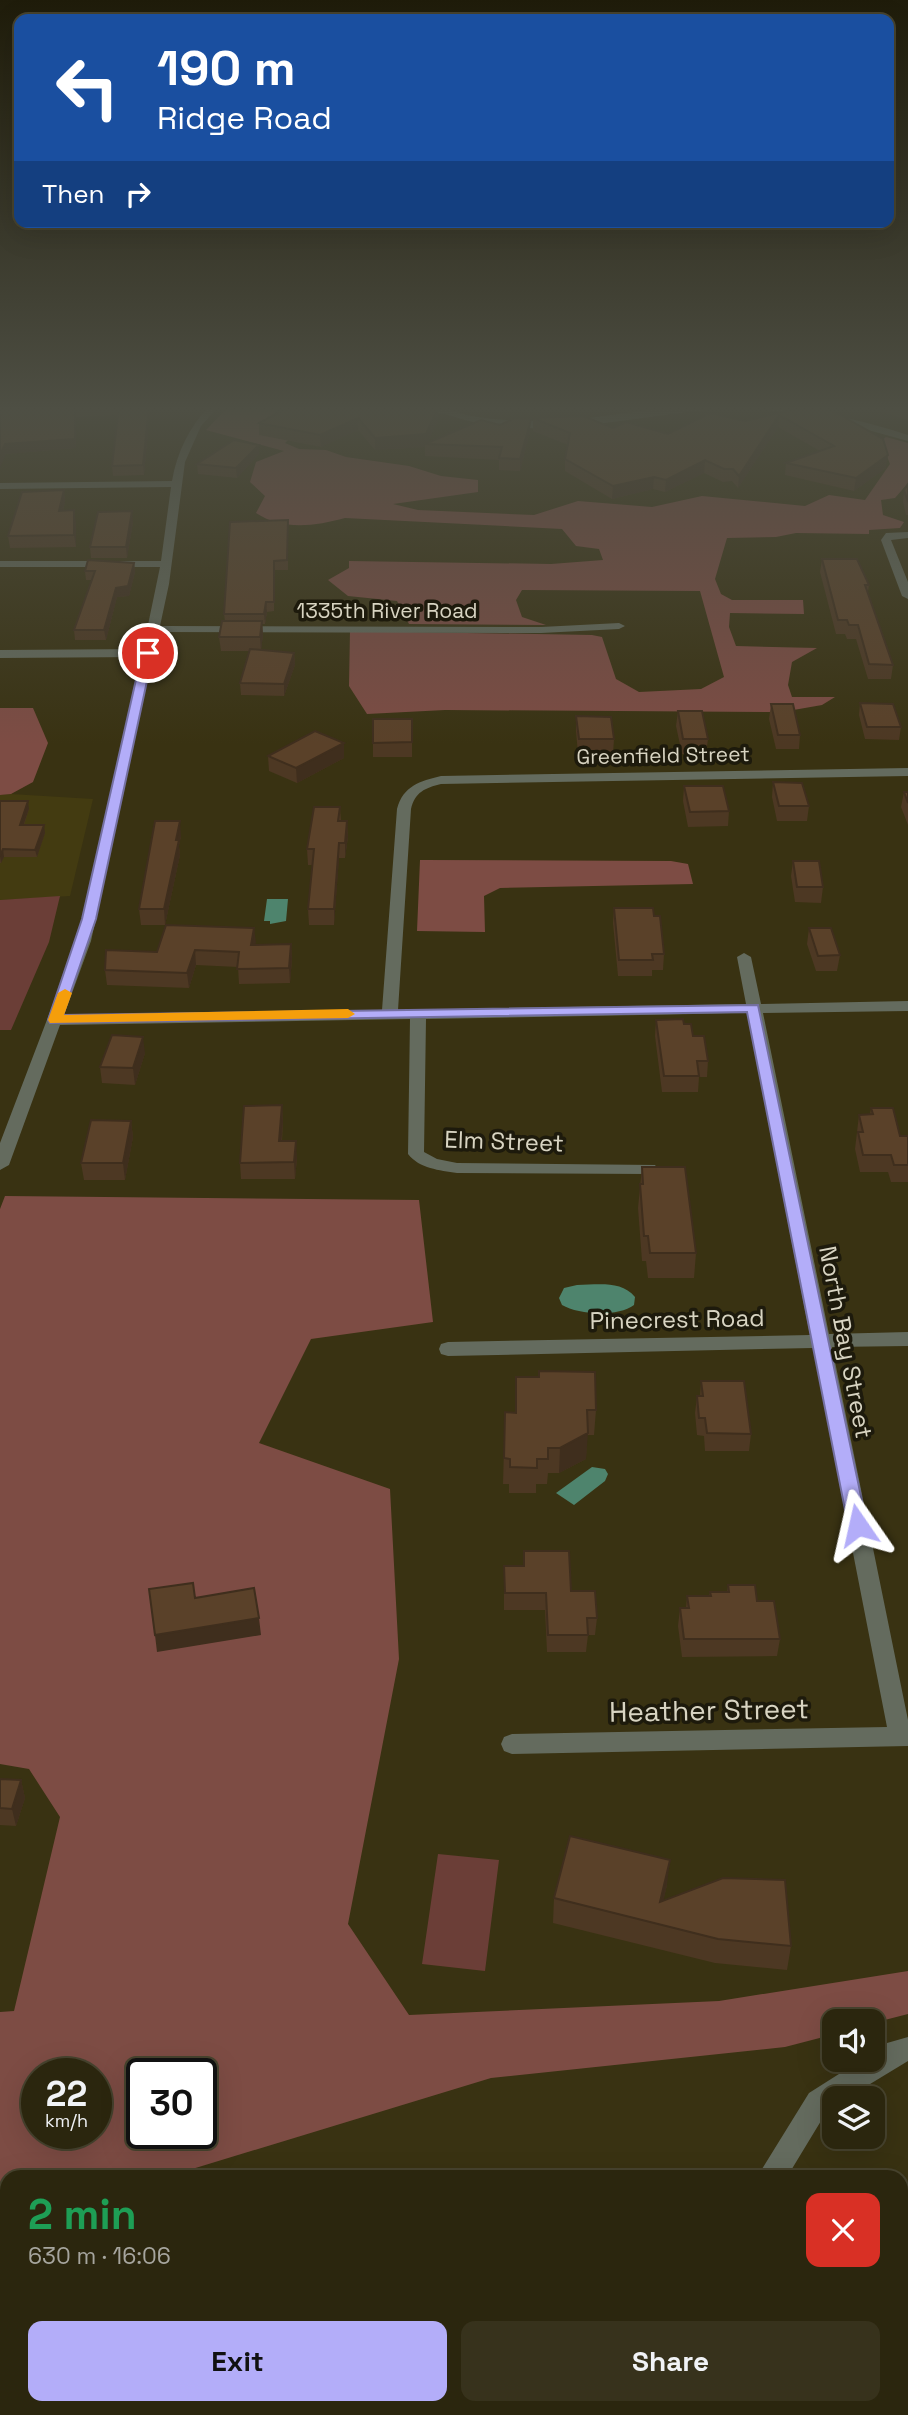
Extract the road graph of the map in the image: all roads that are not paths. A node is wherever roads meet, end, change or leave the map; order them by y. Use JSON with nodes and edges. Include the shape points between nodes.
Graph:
{"nodes":[{"id":1,"x":172,"y":519,"type":"edge"},
{"id":2,"x":908,"y":535,"type":"edge"},
{"id":3,"x":0,"y":564,"type":"edge"},
{"id":4,"x":166,"y":564,"type":"junction"},
{"id":5,"x":908,"y":596,"type":"edge"},
{"id":6,"x":620,"y":626,"type":"dead end"},
{"id":7,"x":153,"y":629,"type":"junction"},
{"id":8,"x":148,"y":653,"type":"junction"},
{"id":9,"x":0,"y":654,"type":"edge"},
{"id":10,"x":908,"y":772,"type":"edge"},
{"id":11,"x":744,"y":957,"type":"dead end"},
{"id":12,"x":908,"y":1006,"type":"edge"},
{"id":13,"x":753,"y":1008,"type":"junction"},
{"id":14,"x":390,"y":1013,"type":"junction"},
{"id":15,"x":418,"y":1013,"type":"junction"},
{"id":16,"x":55,"y":1020,"type":"junction"},
{"id":17,"x":0,"y":1165,"type":"edge"},
{"id":18,"x":649,"y":1169,"type":"edge"},
{"id":19,"x":908,"y":1339,"type":"edge"},
{"id":20,"x":821,"y":1340,"type":"junction"},
{"id":21,"x":448,"y":1349,"type":"dead end"},
{"id":22,"x":904,"y":1736,"type":"edge"},
{"id":23,"x":512,"y":1744,"type":"dead end"},
{"id":24,"x":908,"y":2049,"type":"edge"},
{"id":25,"x":775,"y":2170,"type":"edge"}],
"edges":[{"from":1,"to":4,"type":"street"},
{"from":2,"to":5,"type":"street","via":[[890,535],[886,540]]},
{"from":3,"to":4,"type":"street"},
{"from":4,"to":7,"type":"street"},
{"from":6,"to":7,"type":"street","name":"1335th River Road"},
{"from":7,"to":8,"type":"street"},
{"from":8,"to":9,"type":"street"},
{"from":8,"to":16,"type":"street","via":[[89,919]]},
{"from":10,"to":14,"type":"street","name":"Greenfield Street","via":[[441,780],[419,786],[406,797],[404,809]]},
{"from":11,"to":13,"type":"street","name":"North Bay Street"},
{"from":12,"to":13,"type":"street"},
{"from":13,"to":15,"type":"street"},
{"from":13,"to":20,"type":"street","name":"North Bay Street"},
{"from":14,"to":15,"type":"street"},
{"from":14,"to":16,"type":"street"},
{"from":15,"to":18,"type":"street","name":"Elm Street","via":[[416,1154],[432,1164],[457,1168]]},
{"from":16,"to":17,"type":"street"},
{"from":19,"to":20,"type":"street","name":"Pinecrest Road"},
{"from":20,"to":21,"type":"street","name":"Pinecrest Road"},
{"from":20,"to":22,"type":"street","name":"North Bay Street"},
{"from":22,"to":23,"type":"street","name":"Heather Street"},
{"from":24,"to":25,"type":"street","via":[[896,2052],[818,2102]]}]}
